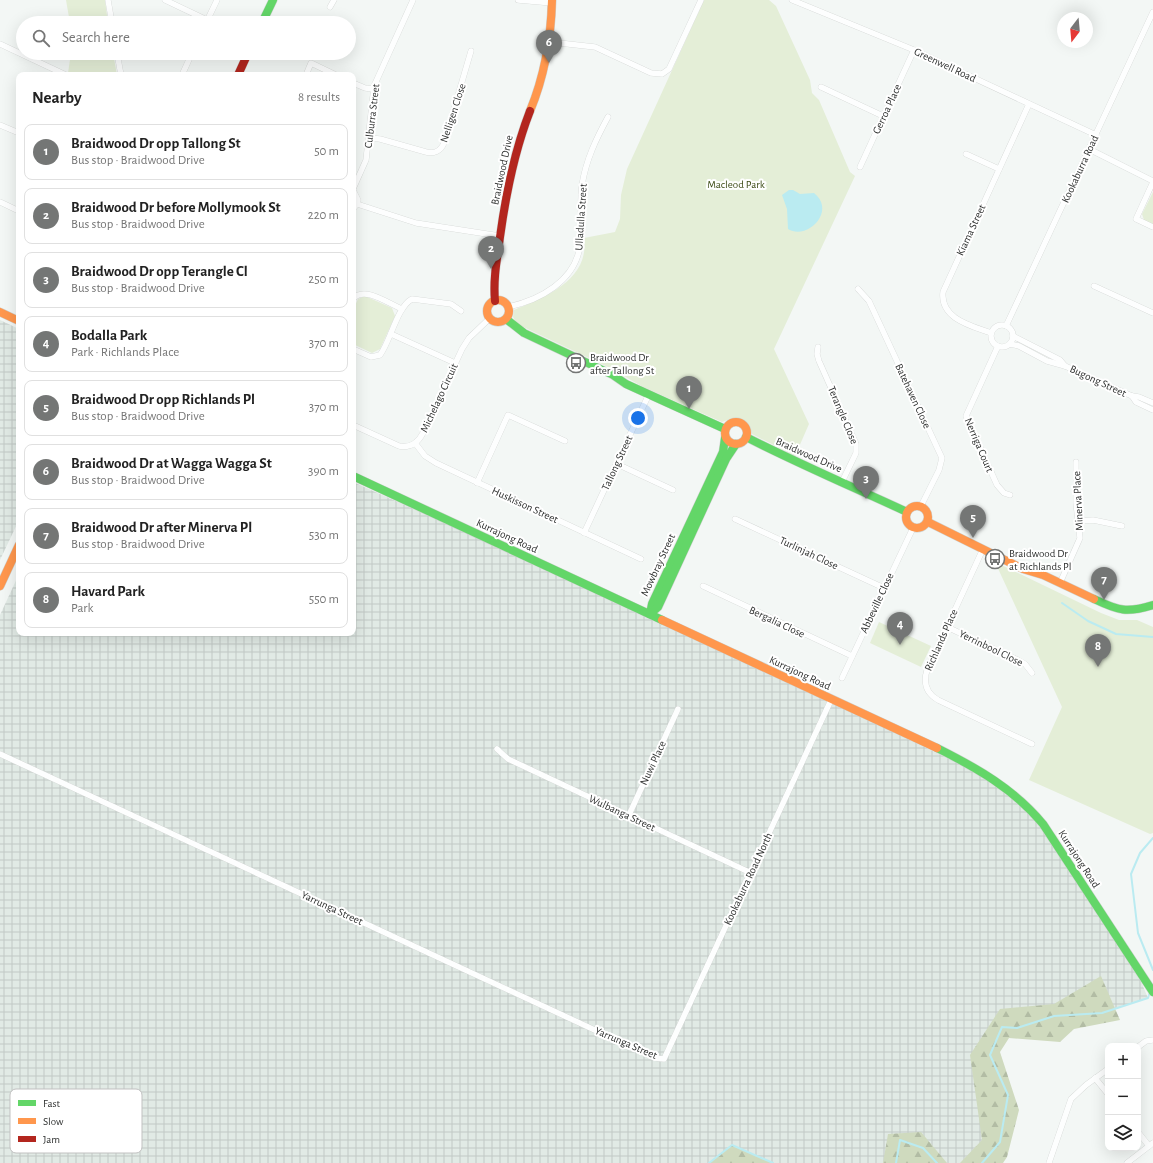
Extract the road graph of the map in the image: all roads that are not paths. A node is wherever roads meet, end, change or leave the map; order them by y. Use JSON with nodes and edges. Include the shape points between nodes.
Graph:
{"nodes":[{"id":1,"x":108,"y":0,"type":"edge"},
{"id":2,"x":165,"y":0,"type":"edge"},
{"id":3,"x":217,"y":0,"type":"edge"},
{"id":4,"x":273,"y":0,"type":"edge"},
{"id":5,"x":334,"y":0,"type":"edge"},
{"id":6,"x":413,"y":0,"type":"edge"},
{"id":7,"x":518,"y":0,"type":"edge"},
{"id":8,"x":701,"y":0,"type":"edge"},
{"id":9,"x":792,"y":0,"type":"edge"},
{"id":10,"x":552,"y":1,"type":"edge"},
{"id":11,"x":330,"y":8,"type":"dead end"},
{"id":12,"x":1153,"y":12,"type":"edge"},
{"id":13,"x":111,"y":16,"type":"edge"},
{"id":14,"x":196,"y":16,"type":"edge"},
{"id":15,"x":210,"y":16,"type":"edge"},
{"id":16,"x":265,"y":16,"type":"edge"},
{"id":17,"x":550,"y":42,"type":"junction"},
{"id":18,"x":0,"y":44,"type":"edge"},
{"id":19,"x":914,"y":50,"type":"junction"},
{"id":20,"x":472,"y":51,"type":"dead end"},
{"id":21,"x":16,"y":52,"type":"edge"},
{"id":22,"x":34,"y":60,"type":"edge"},
{"id":23,"x":118,"y":60,"type":"edge"},
{"id":24,"x":189,"y":60,"type":"edge"},
{"id":25,"x":245,"y":60,"type":"edge"},
{"id":26,"x":60,"y":72,"type":"edge"},
{"id":27,"x":120,"y":72,"type":"edge"},
{"id":28,"x":183,"y":72,"type":"edge"},
{"id":29,"x":239,"y":72,"type":"edge"},
{"id":30,"x":307,"y":72,"type":"edge"},
{"id":31,"x":330,"y":72,"type":"edge"},
{"id":32,"x":356,"y":84,"type":"edge"},
{"id":33,"x":821,"y":87,"type":"dead end"},
{"id":34,"x":373,"y":89,"type":"junction"},
{"id":35,"x":1030,"y":104,"type":"junction"},
{"id":36,"x":883,"y":116,"type":"junction"},
{"id":37,"x":608,"y":117,"type":"dead end"},
{"id":38,"x":0,"y":124,"type":"edge"},
{"id":39,"x":16,"y":132,"type":"edge"},
{"id":40,"x":1096,"y":135,"type":"junction"},
{"id":41,"x":370,"y":138,"type":"junction"},
{"id":42,"x":1089,"y":149,"type":"junction"},
{"id":43,"x":966,"y":154,"type":"dead end"},
{"id":44,"x":860,"y":167,"type":"dead end"},
{"id":45,"x":999,"y":169,"type":"junction"},
{"id":46,"x":1153,"y":182,"type":"edge"},
{"id":47,"x":356,"y":184,"type":"edge"},
{"id":48,"x":356,"y":194,"type":"edge"},
{"id":49,"x":0,"y":202,"type":"edge"},
{"id":50,"x":358,"y":204,"type":"joint"},
{"id":51,"x":16,"y":210,"type":"edge"},
{"id":52,"x":1153,"y":228,"type":"edge"},
{"id":53,"x":500,"y":236,"type":"junction"},
{"id":54,"x":1094,"y":286,"type":"dead end"},
{"id":55,"x":858,"y":289,"type":"dead end"},
{"id":56,"x":356,"y":297,"type":"edge"},
{"id":57,"x":495,"y":301,"type":"junction"},
{"id":58,"x":508,"y":307,"type":"junction"},
{"id":59,"x":402,"y":309,"type":"junction"},
{"id":60,"x":461,"y":311,"type":"dead end"},
{"id":61,"x":0,"y":312,"type":"edge"},
{"id":62,"x":1153,"y":314,"type":"edge"},
{"id":63,"x":490,"y":318,"type":"junction"},
{"id":64,"x":16,"y":319,"type":"edge"},
{"id":65,"x":506,"y":319,"type":"junction"},
{"id":66,"x":1006,"y":326,"type":"junction"},
{"id":67,"x":991,"y":333,"type":"junction"},
{"id":68,"x":391,"y":334,"type":"junction"},
{"id":69,"x":1013,"y":336,"type":"junction"},
{"id":70,"x":1010,"y":344,"type":"junction"},
{"id":71,"x":998,"y":346,"type":"junction"},
{"id":72,"x":818,"y":347,"type":"dead end"},
{"id":73,"x":356,"y":350,"type":"edge"},
{"id":74,"x":455,"y":363,"type":"junction"},
{"id":75,"x":1065,"y":366,"type":"junction"},
{"id":76,"x":649,"y":394,"type":"junction"},
{"id":77,"x":1132,"y":396,"type":"junction"},
{"id":78,"x":1153,"y":404,"type":"edge"},
{"id":79,"x":1153,"y":410,"type":"edge"},
{"id":80,"x":356,"y":426,"type":"edge"},
{"id":81,"x":725,"y":429,"type":"junction"},
{"id":82,"x":746,"y":437,"type":"junction"},
{"id":83,"x":725,"y":438,"type":"junction"},
{"id":84,"x":565,"y":441,"type":"dead end"},
{"id":85,"x":415,"y":443,"type":"junction"},
{"id":86,"x":736,"y":444,"type":"junction"},
{"id":87,"x":1076,"y":462,"type":"dead end"},
{"id":88,"x":617,"y":464,"type":"junction"},
{"id":89,"x":356,"y":477,"type":"edge"},
{"id":90,"x":842,"y":482,"type":"junction"},
{"id":91,"x":477,"y":483,"type":"junction"},
{"id":92,"x":673,"y":490,"type":"dead end"},
{"id":93,"x":1010,"y":495,"type":"dead end"},
{"id":94,"x":921,"y":506,"type":"junction"},
{"id":95,"x":907,"y":512,"type":"junction"},
{"id":96,"x":735,"y":519,"type":"dead end"},
{"id":97,"x":1079,"y":521,"type":"junction"},
{"id":98,"x":928,"y":522,"type":"junction"},
{"id":99,"x":1122,"y":526,"type":"dead end"},
{"id":100,"x":913,"y":528,"type":"junction"},
{"id":101,"x":584,"y":533,"type":"junction"},
{"id":102,"x":983,"y":549,"type":"junction"},
{"id":103,"x":16,"y":551,"type":"edge"},
{"id":104,"x":641,"y":559,"type":"dead end"},
{"id":105,"x":1060,"y":584,"type":"junction"},
{"id":106,"x":0,"y":586,"type":"edge"},
{"id":107,"x":703,"y":586,"type":"dead end"},
{"id":108,"x":884,"y":588,"type":"junction"},
{"id":109,"x":1153,"y":605,"type":"edge"},
{"id":110,"x":650,"y":614,"type":"junction"},
{"id":111,"x":947,"y":627,"type":"junction"},
{"id":112,"x":852,"y":656,"type":"junction"},
{"id":113,"x":1032,"y":673,"type":"dead end"},
{"id":114,"x":842,"y":678,"type":"dead end"},
{"id":115,"x":831,"y":700,"type":"junction"},
{"id":116,"x":678,"y":709,"type":"dead end"},
{"id":117,"x":1032,"y":744,"type":"dead end"},
{"id":118,"x":497,"y":749,"type":"dead end"},
{"id":119,"x":0,"y":754,"type":"edge"},
{"id":120,"x":628,"y":816,"type":"junction"},
{"id":121,"x":751,"y":873,"type":"junction"},
{"id":122,"x":1153,"y":992,"type":"edge"},
{"id":123,"x":1153,"y":1040,"type":"edge"},
{"id":124,"x":1141,"y":1045,"type":"edge"},
{"id":125,"x":664,"y":1058,"type":"joint"},
{"id":126,"x":1105,"y":1070,"type":"edge"},
{"id":127,"x":1095,"y":1078,"type":"junction"},
{"id":128,"x":1105,"y":1090,"type":"edge"},
{"id":129,"x":1141,"y":1135,"type":"edge"},
{"id":130,"x":1151,"y":1145,"type":"edge"},
{"id":131,"x":1049,"y":1163,"type":"edge"},
{"id":132,"x":1128,"y":1163,"type":"edge"}],
"edges":[{"from":1,"to":13,"type":"street"},
{"from":2,"to":14,"type":"street"},
{"from":3,"to":15,"type":"street"},
{"from":4,"to":16,"type":"street"},
{"from":5,"to":11,"type":"street"},
{"from":6,"to":34,"type":"street","name":"Culburra Street"},
{"from":7,"to":10,"type":"street"},
{"from":8,"to":17,"type":"street","via":[[669,69],[662,74],[651,73],[595,47]]},
{"from":9,"to":19,"type":"street","name":"Greenwell Road"},
{"from":10,"to":17,"type":"street","name":"Braidwood Drive"},
{"from":12,"to":40,"type":"street","name":"Kookaburra Road"},
{"from":17,"to":53,"type":"street","name":"Braidwood Drive","via":[[538,90],[522,129],[513,162]]},
{"from":18,"to":21,"type":"street"},
{"from":19,"to":35,"type":"street","name":"Greenwell Road"},
{"from":19,"to":36,"type":"street","name":"Gerroa Place"},
{"from":20,"to":41,"type":"street","name":"Nelligen Close","via":[[444,143],[439,150],[433,153],[426,152]]},
{"from":22,"to":26,"type":"street"},
{"from":23,"to":27,"type":"street"},
{"from":24,"to":28,"type":"street"},
{"from":25,"to":29,"type":"street"},
{"from":30,"to":31,"type":"street","via":[[311,63]]},
{"from":32,"to":34,"type":"street"},
{"from":33,"to":36,"type":"street"},
{"from":34,"to":41,"type":"street","name":"Culburra Street"},
{"from":35,"to":40,"type":"street","name":"Greenwell Road"},
{"from":35,"to":45,"type":"street","name":"Kiama Street"},
{"from":36,"to":44,"type":"street","name":"Gerroa Place"},
{"from":37,"to":58,"type":"street","name":"Ulladulla Street","via":[[592,147],[584,177],[580,205],[580,246],[574,264],[557,285],[541,295]]},
{"from":38,"to":39,"type":"street"},
{"from":40,"to":42,"type":"street","name":"Kookaburra Road"},
{"from":41,"to":47,"type":"street","name":"Culburra Street","via":[[365,164]]},
{"from":42,"to":46,"type":"street"},
{"from":42,"to":66,"type":"street","name":"Kookaburra Road"},
{"from":43,"to":45,"type":"street"},
{"from":45,"to":67,"type":"street","name":"Kiama Street","via":[[942,296],[951,315]]},
{"from":46,"to":52,"type":"street","via":[[1136,219]]},
{"from":48,"to":50,"type":"street"},
{"from":49,"to":51,"type":"street"},
{"from":50,"to":53,"type":"street","via":[[416,223]]},
{"from":53,"to":57,"type":"street","name":"Braidwood Drive","via":[[493,282]]},
{"from":54,"to":62,"type":"street"},
{"from":55,"to":94,"type":"street","name":"Batehaven Close","via":[[869,301],[942,458],[939,470]]},
{"from":56,"to":59,"type":"street","via":[[361,293],[366,293]]},
{"from":57,"to":58,"type":"street","via":[[504,302]]},
{"from":57,"to":63,"type":"street","via":[[487,310]]},
{"from":58,"to":65,"type":"street"},
{"from":59,"to":60,"type":"street","via":[[407,302],[416,298],[451,304]]},
{"from":59,"to":68,"type":"street"},
{"from":61,"to":64,"type":"street"},
{"from":63,"to":65,"type":"street","via":[[496,322]]},
{"from":63,"to":74,"type":"street","name":"Michelago Circuit","via":[[469,338]]},
{"from":65,"to":76,"type":"street","via":[[524,333]]},
{"from":66,"to":67,"type":"street","via":[[999,325]]},
{"from":66,"to":69,"type":"street","via":[[1010,328]]},
{"from":67,"to":71,"type":"street","via":[[992,341]]},
{"from":68,"to":73,"type":"street","via":[[378,356],[368,356]]},
{"from":68,"to":74,"type":"street"},
{"from":69,"to":70,"type":"street"},
{"from":69,"to":75,"type":"street","name":"Bugong Street","via":[[1060,360]]},
{"from":70,"to":71,"type":"street"},
{"from":70,"to":75,"type":"street","name":"Bugong Street","via":[[1047,361]]},
{"from":71,"to":93,"type":"street","name":"Nerriga Court","via":[[966,416],[997,485],[1004,493]]},
{"from":72,"to":90,"type":"street","name":"Terangle Close","via":[[819,362],[856,444],[856,453]]},
{"from":74,"to":85,"type":"street","name":"Michelago Circuit","via":[[423,433]]},
{"from":75,"to":77,"type":"street","name":"Bugong Street"},
{"from":76,"to":81,"type":"street"},
{"from":76,"to":88,"type":"street","name":"Tallong Street"},
{"from":77,"to":78,"type":"street","name":"Bugong Street"},
{"from":77,"to":79,"type":"street","name":"Bugong Street","via":[[1136,402]]},
{"from":80,"to":85,"type":"street","name":"Michelago Circuit","via":[[399,446],[405,447]]},
{"from":81,"to":82,"type":"street","via":[[730,423],[738,422],[746,429]]},
{"from":81,"to":83,"type":"street"},
{"from":82,"to":86,"type":"street"},
{"from":82,"to":90,"type":"street","name":"Braidwood Drive"},
{"from":83,"to":86,"type":"street"},
{"from":83,"to":110,"type":"street","name":"Mowbray Street","via":[[723,452],[652,604]]},
{"from":84,"to":91,"type":"street","via":[[508,415]]},
{"from":85,"to":91,"type":"street","name":"Huskisson Street","via":[[427,459]]},
{"from":86,"to":110,"type":"street","name":"Mowbray Street","via":[[726,459],[658,607]]},
{"from":87,"to":97,"type":"street","name":"Minerva Place"},
{"from":88,"to":92,"type":"street"},
{"from":88,"to":101,"type":"street","name":"Tallong Street"},
{"from":89,"to":110,"type":"street","name":"Kurrajong Road"},
{"from":90,"to":95,"type":"street","name":"Braidwood Drive"},
{"from":91,"to":101,"type":"street","name":"Huskisson Street"},
{"from":94,"to":95,"type":"street","via":[[915,506]]},
{"from":94,"to":98,"type":"street","via":[[927,511]]},
{"from":95,"to":100,"type":"street","via":[[907,523]]},
{"from":96,"to":108,"type":"street","name":"Turlinjah Close"},
{"from":97,"to":99,"type":"street","via":[[1093,520]]},
{"from":97,"to":105,"type":"street","name":"Minerva Place","via":[[1080,538]]},
{"from":98,"to":100,"type":"street","via":[[923,527]]},
{"from":98,"to":102,"type":"street"},
{"from":100,"to":108,"type":"street","name":"Abbeville Close"},
{"from":101,"to":104,"type":"street","name":"Huskisson Street"},
{"from":102,"to":105,"type":"street"},
{"from":102,"to":111,"type":"street","name":"Richlands Place"},
{"from":103,"to":106,"type":"street"},
{"from":105,"to":109,"type":"street","via":[[1118,610],[1139,610]]},
{"from":107,"to":112,"type":"street","name":"Bergalia Close"},
{"from":108,"to":112,"type":"street","name":"Abbeville Close"},
{"from":110,"to":115,"type":"street","name":"Kurrajong Road"},
{"from":111,"to":113,"type":"street","name":"Yerrinbool Close","via":[[1018,660]]},
{"from":111,"to":117,"type":"street","name":"Richlands Place","via":[[925,676],[931,695]]},
{"from":112,"to":114,"type":"street","name":"Abbeville Close"},
{"from":115,"to":121,"type":"street","name":"Kookaburra Road North"},
{"from":115,"to":122,"type":"street","name":"Kurrajong Road","via":[[962,761],[993,778],[1016,796],[1043,824]]},
{"from":116,"to":120,"type":"street","name":"Nuwi Place"},
{"from":118,"to":120,"type":"street","name":"Wulbanga Street","via":[[508,759]]},
{"from":119,"to":125,"type":"street","name":"Yarrunga Street","via":[[648,1054]]},
{"from":120,"to":121,"type":"street","name":"Wulbanga Street"},
{"from":121,"to":125,"type":"street","name":"Kookaburra Road North"},
{"from":123,"to":124,"type":"street"},
{"from":126,"to":127,"type":"street"},
{"from":127,"to":128,"type":"street"},
{"from":127,"to":131,"type":"street","via":[[1071,1099]]},
{"from":129,"to":130,"type":"street"},
{"from":130,"to":132,"type":"street"}]}
